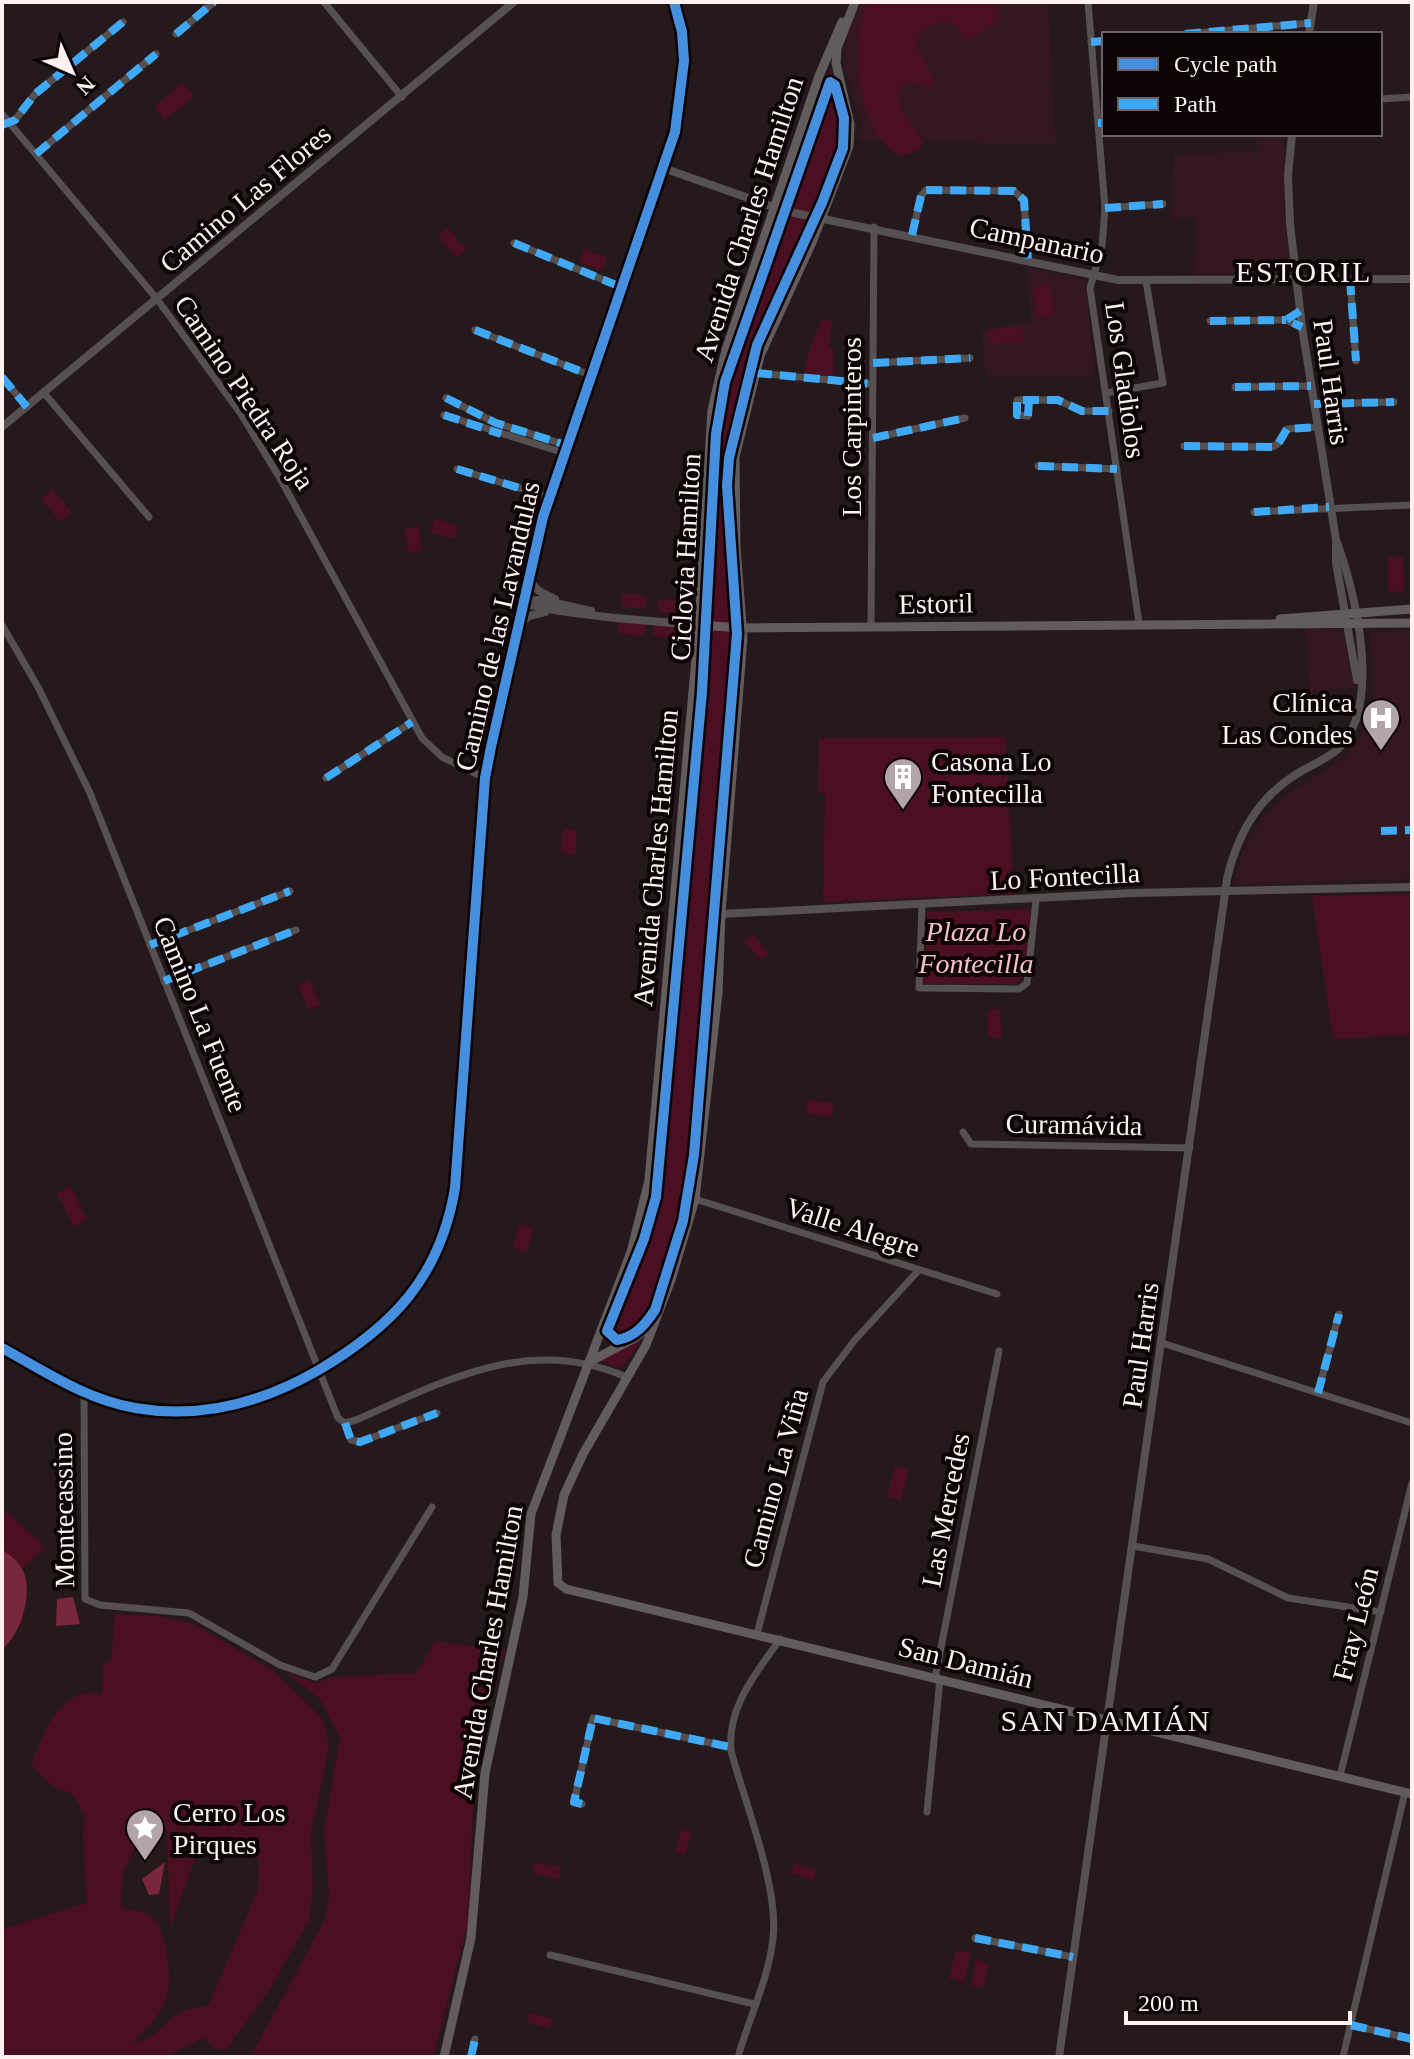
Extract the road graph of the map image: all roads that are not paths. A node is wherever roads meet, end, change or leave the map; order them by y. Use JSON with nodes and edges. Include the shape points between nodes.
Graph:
{"nodes":[{"id":1,"x":214,"y":2,"type":"edge"},
{"id":2,"x":324,"y":2,"type":"edge"},
{"id":3,"x":514,"y":2,"type":"edge"},
{"id":4,"x":674,"y":2,"type":"edge"},
{"id":5,"x":854,"y":2,"type":"edge"},
{"id":6,"x":1088,"y":2,"type":"edge"},
{"id":7,"x":1314,"y":2,"type":"edge"},
{"id":8,"x":123,"y":22,"type":"dead end"},
{"id":9,"x":1311,"y":23,"type":"junction"},
{"id":10,"x":1208,"y":32,"type":"edge"},
{"id":11,"x":1309,"y":32,"type":"edge"},
{"id":12,"x":176,"y":34,"type":"dead end"},
{"id":13,"x":1102,"y":41,"type":"edge"},
{"id":14,"x":1091,"y":42,"type":"junction"},
{"id":15,"x":156,"y":54,"type":"dead end"},
{"id":16,"x":402,"y":97,"type":"junction"},
{"id":17,"x":1412,"y":97,"type":"edge"},
{"id":18,"x":1382,"y":99,"type":"edge"},
{"id":19,"x":2,"y":114,"type":"edge"},
{"id":20,"x":5,"y":123,"type":"edge"},
{"id":21,"x":1101,"y":123,"type":"edge"},
{"id":22,"x":1292,"y":136,"type":"edge"},
{"id":23,"x":36,"y":154,"type":"junction"},
{"id":24,"x":663,"y":168,"type":"junction"},
{"id":25,"x":1163,"y":204,"type":"dead end"},
{"id":26,"x":775,"y":208,"type":"junction"},
{"id":27,"x":1105,"y":208,"type":"junction"},
{"id":28,"x":822,"y":217,"type":"junction"},
{"id":29,"x":874,"y":227,"type":"junction"},
{"id":30,"x":912,"y":235,"type":"junction"},
{"id":31,"x":514,"y":243,"type":"dead end"},
{"id":32,"x":1028,"y":261,"type":"junction"},
{"id":33,"x":1092,"y":275,"type":"junction"},
{"id":34,"x":1297,"y":279,"type":"junction"},
{"id":35,"x":1350,"y":279,"type":"junction"},
{"id":36,"x":1412,"y":279,"type":"edge"},
{"id":37,"x":1146,"y":281,"type":"junction"},
{"id":38,"x":621,"y":287,"type":"junction"},
{"id":39,"x":157,"y":299,"type":"junction"},
{"id":40,"x":1300,"y":311,"type":"junction"},
{"id":41,"x":1286,"y":320,"type":"junction"},
{"id":42,"x":1210,"y":321,"type":"dead end"},
{"id":43,"x":1302,"y":327,"type":"junction"},
{"id":44,"x":475,"y":330,"type":"dead end"},
{"id":45,"x":970,"y":358,"type":"dead end"},
{"id":46,"x":1356,"y":361,"type":"dead end"},
{"id":47,"x":873,"y":363,"type":"junction"},
{"id":48,"x":756,"y":373,"type":"junction"},
{"id":49,"x":590,"y":375,"type":"junction"},
{"id":50,"x":2,"y":377,"type":"edge"},
{"id":51,"x":873,"y":384,"type":"junction"},
{"id":52,"x":1311,"y":386,"type":"junction"},
{"id":53,"x":1235,"y":387,"type":"dead end"},
{"id":54,"x":44,"y":393,"type":"junction"},
{"id":55,"x":1106,"y":393,"type":"junction"},
{"id":56,"x":446,"y":398,"type":"dead end"},
{"id":57,"x":1029,"y":400,"type":"dead end"},
{"id":58,"x":1394,"y":402,"type":"dead end"},
{"id":59,"x":1314,"y":404,"type":"junction"},
{"id":60,"x":27,"y":407,"type":"junction"},
{"id":61,"x":1109,"y":411,"type":"junction"},
{"id":62,"x":444,"y":415,"type":"dead end"},
{"id":63,"x":965,"y":418,"type":"dead end"},
{"id":64,"x":2,"y":427,"type":"edge"},
{"id":65,"x":1317,"y":427,"type":"junction"},
{"id":66,"x":873,"y":438,"type":"junction"},
{"id":67,"x":1184,"y":446,"type":"dead end"},
{"id":68,"x":565,"y":449,"type":"junction"},
{"id":69,"x":1038,"y":466,"type":"dead end"},
{"id":70,"x":457,"y":469,"type":"dead end"},
{"id":71,"x":1117,"y":469,"type":"junction"},
{"id":72,"x":549,"y":497,"type":"junction"},
{"id":73,"x":1412,"y":505,"type":"edge"},
{"id":74,"x":1329,"y":507,"type":"junction"},
{"id":75,"x":1254,"y":512,"type":"dead end"},
{"id":76,"x":149,"y":517,"type":"dead end"},
{"id":77,"x":527,"y":579,"type":"junction"},
{"id":78,"x":522,"y":601,"type":"junction"},
{"id":79,"x":571,"y":605,"type":"junction"},
{"id":80,"x":1412,"y":609,"type":"edge"},
{"id":81,"x":558,"y":610,"type":"junction"},
{"id":82,"x":598,"y":614,"type":"junction"},
{"id":83,"x":1352,"y":619,"type":"junction"},
{"id":84,"x":1139,"y":623,"type":"junction"},
{"id":85,"x":1412,"y":623,"type":"edge"},
{"id":86,"x":2,"y":625,"type":"edge"},
{"id":87,"x":699,"y":625,"type":"junction"},
{"id":88,"x":516,"y":627,"type":"junction"},
{"id":89,"x":871,"y":627,"type":"junction"},
{"id":90,"x":742,"y":628,"type":"junction"},
{"id":91,"x":412,"y":722,"type":"junction"},
{"id":92,"x":326,"y":778,"type":"dead end"},
{"id":93,"x":485,"y":778,"type":"junction"},
{"id":94,"x":1412,"y":887,"type":"edge"},
{"id":95,"x":290,"y":891,"type":"dead end"},
{"id":96,"x":1224,"y":891,"type":"junction"},
{"id":97,"x":1036,"y":900,"type":"junction"},
{"id":98,"x":922,"y":906,"type":"junction"},
{"id":99,"x":721,"y":914,"type":"junction"},
{"id":100,"x":296,"y":930,"type":"dead end"},
{"id":101,"x":150,"y":945,"type":"junction"},
{"id":102,"x":164,"y":981,"type":"junction"},
{"id":103,"x":963,"y":1132,"type":"dead end"},
{"id":104,"x":1190,"y":1148,"type":"junction"},
{"id":105,"x":695,"y":1199,"type":"junction"},
{"id":106,"x":918,"y":1271,"type":"junction"},
{"id":107,"x":997,"y":1294,"type":"dead end"},
{"id":108,"x":1339,"y":1314,"type":"dead end"},
{"id":109,"x":658,"y":1316,"type":"junction"},
{"id":110,"x":603,"y":1329,"type":"junction"},
{"id":111,"x":1162,"y":1343,"type":"junction"},
{"id":112,"x":2,"y":1348,"type":"edge"},
{"id":113,"x":608,"y":1350,"type":"junction"},
{"id":114,"x":999,"y":1351,"type":"dead end"},
{"id":115,"x":589,"y":1362,"type":"junction"},
{"id":116,"x":318,"y":1369,"type":"junction"},
{"id":117,"x":626,"y":1377,"type":"junction"},
{"id":118,"x":1318,"y":1393,"type":"junction"},
{"id":119,"x":84,"y":1394,"type":"junction"},
{"id":120,"x":437,"y":1413,"type":"dead end"},
{"id":121,"x":345,"y":1423,"type":"junction"},
{"id":122,"x":1412,"y":1423,"type":"edge"},
{"id":123,"x":1412,"y":1483,"type":"edge"},
{"id":124,"x":432,"y":1507,"type":"dead end"},
{"id":125,"x":1133,"y":1546,"type":"junction"},
{"id":126,"x":558,"y":1583,"type":"joint"},
{"id":127,"x":1381,"y":1612,"type":"junction"},
{"id":128,"x":757,"y":1634,"type":"junction"},
{"id":129,"x":780,"y":1639,"type":"junction"},
{"id":130,"x":937,"y":1679,"type":"junction"},
{"id":131,"x":1107,"y":1719,"type":"junction"},
{"id":132,"x":730,"y":1747,"type":"junction"},
{"id":133,"x":1340,"y":1776,"type":"junction"},
{"id":134,"x":1409,"y":1793,"type":"edge"},
{"id":135,"x":582,"y":1804,"type":"dead end"},
{"id":136,"x":927,"y":1812,"type":"dead end"},
{"id":137,"x":975,"y":1938,"type":"dead end"},
{"id":138,"x":550,"y":1955,"type":"dead end"},
{"id":139,"x":1073,"y":1957,"type":"junction"},
{"id":140,"x":754,"y":2004,"type":"junction"},
{"id":141,"x":1351,"y":2025,"type":"junction"},
{"id":142,"x":475,"y":2039,"type":"dead end"},
{"id":143,"x":1412,"y":2039,"type":"edge"},
{"id":144,"x":444,"y":2057,"type":"edge"},
{"id":145,"x":471,"y":2057,"type":"edge"},
{"id":146,"x":738,"y":2057,"type":"edge"},
{"id":147,"x":1059,"y":2057,"type":"edge"},
{"id":148,"x":1343,"y":2057,"type":"edge"}],
"edges":[{"from":1,"to":12,"type":"street"},
{"from":2,"to":16,"type":"street"},
{"from":3,"to":16,"type":"street","name":"Camino Las Flores"},
{"from":4,"to":24,"type":"street","name":"Camino de las Lavandulas","via":[[682,32],[682,87]]},
{"from":5,"to":26,"type":"main road","name":"Avenida Charles Hamilton","via":[[824,62]]},
{"from":5,"to":28,"type":"main road","name":"Avenida Charles Hamilton","via":[[836,63],[851,135]]},
{"from":6,"to":14,"type":"street","name":"Los Gladiolos"},
{"from":7,"to":9,"type":"street"},
{"from":8,"to":20,"type":"street","via":[[35,94],[18,118]]},
{"from":9,"to":10,"type":"street"},
{"from":9,"to":11,"type":"street"},
{"from":13,"to":14,"type":"street"},
{"from":14,"to":21,"type":"street","name":"Los Gladiolos"},
{"from":15,"to":23,"type":"street"},
{"from":16,"to":39,"type":"street","name":"Camino Las Flores"},
{"from":17,"to":18,"type":"street"},
{"from":19,"to":20,"type":"street","name":"Camino Piedra Roja"},
{"from":20,"to":23,"type":"street","name":"Camino Piedra Roja"},
{"from":21,"to":27,"type":"street","name":"Los Gladiolos"},
{"from":22,"to":34,"type":"street","name":"Paul Harris","via":[[1288,204]]},
{"from":23,"to":39,"type":"street","name":"Camino Piedra Roja"},
{"from":24,"to":26,"type":"street","name":"Campanario"},
{"from":24,"to":38,"type":"street","name":"Camino de las Lavandulas"},
{"from":25,"to":27,"type":"street"},
{"from":26,"to":28,"type":"street","name":"Campanario"},
{"from":26,"to":87,"type":"main road","name":"Avenida Charles Hamilton","via":[[714,399]]},
{"from":27,"to":33,"type":"street","name":"Los Gladiolos","via":[[1102,246]]},
{"from":28,"to":29,"type":"street","name":"Campanario"},
{"from":28,"to":48,"type":"main road","name":"Avenida Charles Hamilton"},
{"from":29,"to":30,"type":"street","name":"Campanario"},
{"from":29,"to":47,"type":"street","name":"Los Carpinteros"},
{"from":30,"to":32,"type":"street","name":"Campanario"},
{"from":30,"to":32,"type":"street","via":[[926,190],[1014,191],[1024,200]]},
{"from":31,"to":38,"type":"street"},
{"from":32,"to":33,"type":"street","name":"Campanario"},
{"from":33,"to":37,"type":"street","name":"Campanario"},
{"from":33,"to":55,"type":"street","name":"Los Gladiolos"},
{"from":34,"to":35,"type":"street","name":"Campanario"},
{"from":34,"to":37,"type":"street","name":"Campanario"},
{"from":34,"to":40,"type":"street","name":"Paul Harris"},
{"from":35,"to":36,"type":"street","name":"Campanario"},
{"from":35,"to":46,"type":"street"},
{"from":37,"to":55,"type":"street","via":[[1163,383]]},
{"from":38,"to":49,"type":"street","name":"Camino de las Lavandulas"},
{"from":39,"to":54,"type":"street","name":"Camino Las Flores"},
{"from":39,"to":91,"type":"street","name":"Camino Piedra Roja","via":[[262,447]]},
{"from":40,"to":41,"type":"street"},
{"from":40,"to":43,"type":"street","name":"Paul Harris"},
{"from":41,"to":42,"type":"street"},
{"from":41,"to":43,"type":"street"},
{"from":43,"to":52,"type":"street","name":"Paul Harris"},
{"from":44,"to":49,"type":"street"},
{"from":45,"to":47,"type":"street"},
{"from":47,"to":51,"type":"street","name":"Los Carpinteros"},
{"from":48,"to":51,"type":"street"},
{"from":48,"to":90,"type":"main road","name":"Avenida Charles Hamilton","via":[[735,466]]},
{"from":49,"to":68,"type":"street","name":"Camino de las Lavandulas"},
{"from":50,"to":60,"type":"street"},
{"from":51,"to":66,"type":"street","name":"Los Carpinteros"},
{"from":52,"to":53,"type":"street"},
{"from":52,"to":59,"type":"street","name":"Paul Harris"},
{"from":54,"to":60,"type":"street","name":"Camino Las Flores"},
{"from":54,"to":76,"type":"street"},
{"from":55,"to":61,"type":"street","name":"Los Gladiolos"},
{"from":56,"to":68,"type":"street"},
{"from":57,"to":61,"type":"street"},
{"from":58,"to":59,"type":"street"},
{"from":59,"to":65,"type":"street","name":"Paul Harris"},
{"from":60,"to":64,"type":"street","name":"Camino Las Flores"},
{"from":61,"to":71,"type":"street","name":"Los Gladiolos"},
{"from":62,"to":68,"type":"street"},
{"from":63,"to":66,"type":"street"},
{"from":65,"to":67,"type":"street","via":[[1287,429],[1272,447]]},
{"from":65,"to":74,"type":"street","name":"Paul Harris"},
{"from":66,"to":89,"type":"street","name":"Los Carpinteros"},
{"from":68,"to":72,"type":"street","name":"Camino de las Lavandulas"},
{"from":69,"to":71,"type":"street"},
{"from":70,"to":72,"type":"street"},
{"from":71,"to":84,"type":"street","name":"Los Gladiolos"},
{"from":72,"to":77,"type":"street","name":"Camino de las Lavandulas"},
{"from":73,"to":74,"type":"street"},
{"from":74,"to":75,"type":"street"},
{"from":74,"to":83,"type":"street","name":"Paul Harris","via":[[1347,566]]},
{"from":77,"to":78,"type":"street","name":"Camino de las Lavandulas"},
{"from":77,"to":79,"type":"street","via":[[539,591]]},
{"from":78,"to":79,"type":"street","name":"Estoril"},
{"from":78,"to":81,"type":"street","name":"Estoril"},
{"from":78,"to":88,"type":"street","name":"Camino de las Lavandulas"},
{"from":79,"to":82,"type":"street","name":"Estoril"},
{"from":80,"to":83,"type":"main road","name":"Estoril"},
{"from":81,"to":82,"type":"street","name":"Estoril"},
{"from":81,"to":88,"type":"street","via":[[531,615]]},
{"from":82,"to":87,"type":"street","name":"Estoril"},
{"from":83,"to":84,"type":"main road","name":"Estoril"},
{"from":83,"to":85,"type":"main road","name":"Estoril"},
{"from":83,"to":96,"type":"street","name":"Paul Harris","via":[[1358,718],[1340,746],[1284,782],[1251,817],[1235,848]]},
{"from":84,"to":89,"type":"main road","name":"Estoril"},
{"from":86,"to":101,"type":"street","name":"Camino La Fuente","via":[[74,758]]},
{"from":87,"to":90,"type":"main road","name":"Estoril"},
{"from":87,"to":110,"type":"main road","name":"Avenida Charles Hamilton","via":[[653,1154],[631,1252]]},
{"from":88,"to":93,"type":"street","name":"Camino de las Lavandulas"},
{"from":89,"to":90,"type":"main road","name":"Estoril"},
{"from":90,"to":99,"type":"main road","name":"Avenida Charles Hamilton"},
{"from":91,"to":92,"type":"street"},
{"from":91,"to":93,"type":"street","name":"Camino Piedra Roja","via":[[434,751]]},
{"from":93,"to":116,"type":"street","name":"Camino de las Lavandulas","via":[[463,1098],[449,1218],[426,1273],[398,1311],[362,1344]]},
{"from":94,"to":96,"type":"street","name":"Lo Fontecilla"},
{"from":95,"to":101,"type":"street"},
{"from":96,"to":97,"type":"street","name":"Lo Fontecilla"},
{"from":96,"to":104,"type":"street","name":"Paul Harris"},
{"from":97,"to":98,"type":"street","name":"Lo Fontecilla"},
{"from":97,"to":98,"type":"street","via":[[1027,983],[1019,989],[919,988]]},
{"from":98,"to":99,"type":"street","name":"Lo Fontecilla"},
{"from":99,"to":105,"type":"main road","name":"Avenida Charles Hamilton","via":[[718,993]]},
{"from":100,"to":102,"type":"street"},
{"from":101,"to":102,"type":"street","name":"Camino La Fuente"},
{"from":102,"to":116,"type":"street","name":"Camino La Fuente"},
{"from":103,"to":104,"type":"street","name":"Curamávida","via":[[971,1144]]},
{"from":104,"to":111,"type":"street","name":"Paul Harris"},
{"from":105,"to":106,"type":"street","name":"Valle Alegre"},
{"from":105,"to":109,"type":"main road","name":"Avenida Charles Hamilton"},
{"from":106,"to":107,"type":"street","name":"Valle Alegre"},
{"from":106,"to":128,"type":"street","name":"Camino La Viña","via":[[823,1382]]},
{"from":108,"to":118,"type":"street"},
{"from":109,"to":113,"type":"main road","via":[[635,1338]]},
{"from":109,"to":117,"type":"main road","name":"Avenida Charles Hamilton"},
{"from":110,"to":113,"type":"main road"},
{"from":110,"to":115,"type":"main road","name":"Avenida Charles Hamilton"},
{"from":111,"to":118,"type":"street"},
{"from":111,"to":125,"type":"street","name":"Paul Harris"},
{"from":112,"to":119,"type":"street","name":"Camino de las Lavandulas"},
{"from":113,"to":115,"type":"main road"},
{"from":114,"to":130,"type":"street","name":"Las Mercedes"},
{"from":115,"to":117,"type":"street"},
{"from":115,"to":121,"type":"street","via":[[523,1362],[480,1369]]},
{"from":115,"to":144,"type":"main road","name":"Avenida Charles Hamilton","via":[[531,1514],[523,1597],[485,1773],[471,1938]]},
{"from":116,"to":119,"type":"street","name":"Camino de las Lavandulas","via":[[259,1398],[200,1410],[143,1409]]},
{"from":116,"to":121,"type":"street","name":"Camino La Fuente","via":[[334,1411]]},
{"from":117,"to":126,"type":"main road","name":"Avenida Charles Hamilton","via":[[564,1495],[556,1535]]},
{"from":118,"to":122,"type":"street"},
{"from":119,"to":124,"type":"street","name":"Montecassino","via":[[85,1599],[189,1613],[280,1665],[315,1677],[332,1669]]},
{"from":120,"to":121,"type":"street","via":[[360,1442],[351,1440]]},
{"from":123,"to":127,"type":"street","name":"Fray León"},
{"from":125,"to":127,"type":"street","via":[[1208,1559],[1288,1598]]},
{"from":125,"to":131,"type":"street","name":"Paul Harris"},
{"from":126,"to":128,"type":"main road","name":"San Damián"},
{"from":127,"to":133,"type":"street","name":"Fray León"},
{"from":128,"to":129,"type":"main road","name":"San Damián"},
{"from":129,"to":130,"type":"main road","name":"San Damián"},
{"from":129,"to":132,"type":"street","via":[[737,1704]]},
{"from":130,"to":131,"type":"main road","name":"San Damián"},
{"from":130,"to":136,"type":"street","name":"Las Mercedes"},
{"from":131,"to":133,"type":"main road","name":"San Damián"},
{"from":131,"to":139,"type":"street","name":"Paul Harris"},
{"from":132,"to":135,"type":"street","via":[[593,1718],[574,1802]]},
{"from":132,"to":140,"type":"street","via":[[774,1912],[772,1951]]},
{"from":133,"to":134,"type":"main road","name":"San Damián"},
{"from":134,"to":141,"type":"street"},
{"from":137,"to":139,"type":"street"},
{"from":138,"to":140,"type":"street"},
{"from":139,"to":147,"type":"street","name":"Paul Harris"},
{"from":140,"to":146,"type":"street"},
{"from":141,"to":143,"type":"street"},
{"from":141,"to":148,"type":"street"},
{"from":142,"to":145,"type":"street"}]}
